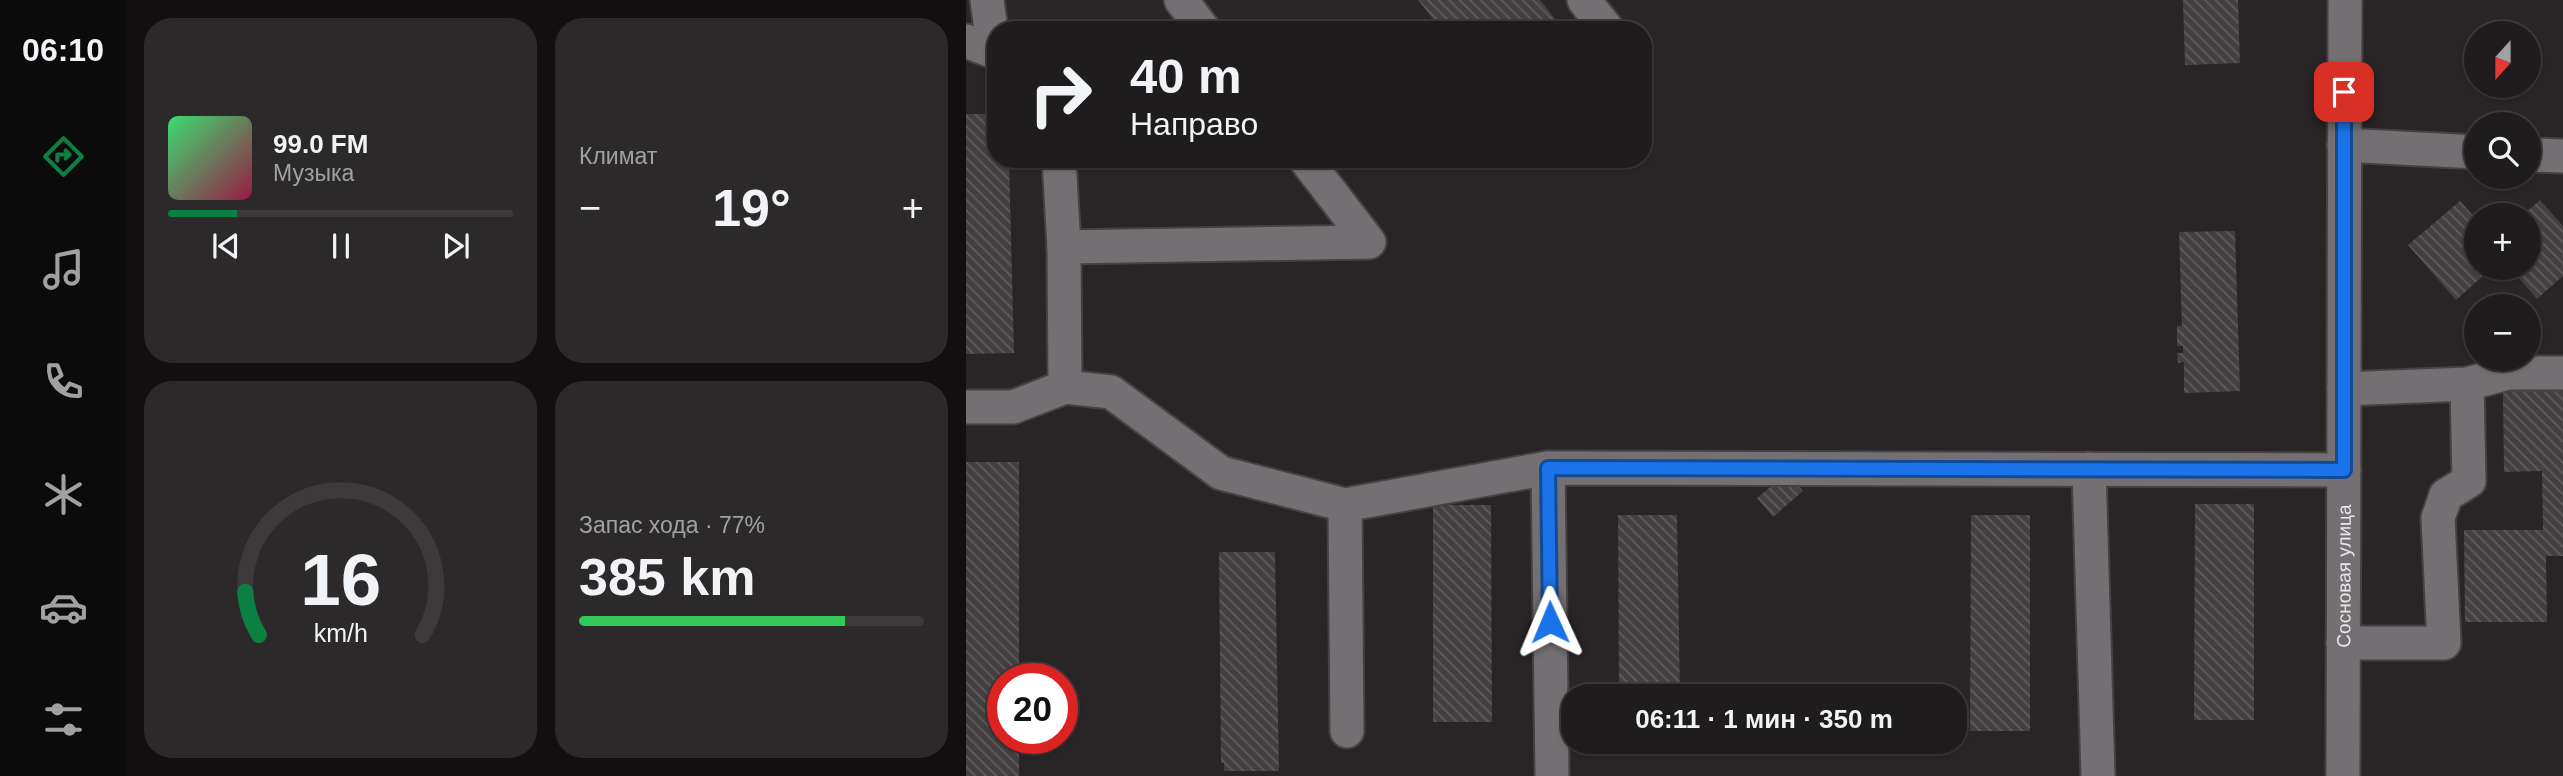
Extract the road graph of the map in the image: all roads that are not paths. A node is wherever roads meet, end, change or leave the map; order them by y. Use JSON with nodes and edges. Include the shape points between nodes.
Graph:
{"nodes":[{"id":1,"x":987,"y":0,"type":"edge"},
{"id":2,"x":1181,"y":0,"type":"edge"},
{"id":3,"x":1584,"y":0,"type":"edge"},
{"id":4,"x":2345,"y":0,"type":"edge"},
{"id":5,"x":1197,"y":21,"type":"edge"},
{"id":6,"x":1601,"y":21,"type":"edge"},
{"id":7,"x":985,"y":48,"type":"edge"},
{"id":8,"x":2343,"y":145,"type":"junction"},
{"id":9,"x":2464,"y":151,"type":"edge"},
{"id":10,"x":2541,"y":155,"type":"edge"},
{"id":11,"x":2563,"y":156,"type":"edge"},
{"id":12,"x":1060,"y":168,"type":"edge"},
{"id":13,"x":1312,"y":168,"type":"edge"},
{"id":14,"x":1064,"y":247,"type":"junction"},
{"id":15,"x":2563,"y":373,"type":"edge"},
{"id":16,"x":2467,"y":384,"type":"junction"},
{"id":17,"x":1065,"y":387,"type":"junction"},
{"id":18,"x":2344,"y":389,"type":"junction"},
{"id":19,"x":966,"y":407,"type":"edge"},
{"id":20,"x":1548,"y":468,"type":"junction"},
{"id":21,"x":2089,"y":469,"type":"junction"},
{"id":22,"x":2344,"y":470,"type":"junction"},
{"id":23,"x":1345,"y":505,"type":"junction"},
{"id":24,"x":2343,"y":643,"type":"junction"},
{"id":25,"x":1347,"y":731,"type":"dead end"},
{"id":26,"x":1552,"y":776,"type":"edge"},
{"id":27,"x":2098,"y":776,"type":"edge"},
{"id":28,"x":2343,"y":776,"type":"edge"}],
"edges":[{"from":1,"to":7,"type":"street"},
{"from":2,"to":5,"type":"street"},
{"from":3,"to":6,"type":"street"},
{"from":4,"to":8,"type":"street","name":"Сосновая улица"},
{"from":8,"to":9,"type":"street"},
{"from":8,"to":18,"type":"street","name":"Сосновая улица"},
{"from":10,"to":11,"type":"street"},
{"from":12,"to":14,"type":"street"},
{"from":13,"to":14,"type":"street","via":[[1369,243]]},
{"from":14,"to":17,"type":"street"},
{"from":15,"to":16,"type":"street","via":[[2508,373]]},
{"from":16,"to":18,"type":"street"},
{"from":16,"to":24,"type":"street","via":[[2469,481],[2446,495],[2438,518],[2444,643]]},
{"from":17,"to":19,"type":"street","via":[[1013,407]]},
{"from":17,"to":23,"type":"street","via":[[1111,392],[1221,473]]},
{"from":18,"to":22,"type":"street","name":"Сосновая улица"},
{"from":20,"to":21,"type":"street"},
{"from":20,"to":23,"type":"street"},
{"from":20,"to":26,"type":"street"},
{"from":21,"to":22,"type":"street"},
{"from":21,"to":27,"type":"street"},
{"from":22,"to":24,"type":"street","name":"Сосновая улица"},
{"from":23,"to":25,"type":"street"},
{"from":24,"to":28,"type":"street","name":"Сосновая улица"}]}
